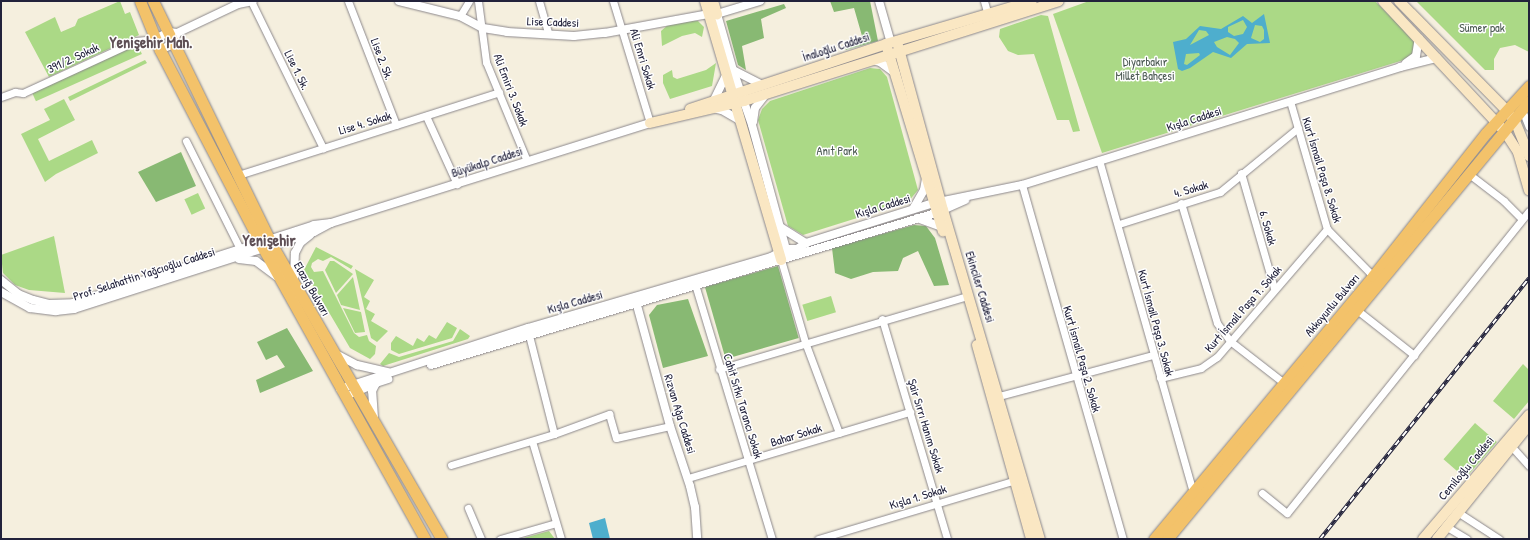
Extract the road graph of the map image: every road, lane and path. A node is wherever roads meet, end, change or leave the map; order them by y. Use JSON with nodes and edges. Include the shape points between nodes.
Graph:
{"nodes":[{"id":1,"x":140,"y":1,"type":"edge"},
{"id":2,"x":153,"y":1,"type":"edge"},
{"id":3,"x":252,"y":1,"type":"edge"},
{"id":4,"x":348,"y":1,"type":"edge"},
{"id":5,"x":399,"y":1,"type":"edge"},
{"id":6,"x":469,"y":1,"type":"edge"},
{"id":7,"x":478,"y":1,"type":"edge"},
{"id":8,"x":539,"y":1,"type":"edge"},
{"id":9,"x":613,"y":1,"type":"edge"},
{"id":10,"x":705,"y":1,"type":"edge"},
{"id":11,"x":713,"y":1,"type":"edge"},
{"id":12,"x":760,"y":1,"type":"edge"},
{"id":13,"x":879,"y":1,"type":"edge"},
{"id":14,"x":984,"y":1,"type":"edge"},
{"id":15,"x":1032,"y":1,"type":"edge"},
{"id":16,"x":1059,"y":1,"type":"edge"},
{"id":17,"x":1383,"y":1,"type":"edge"},
{"id":18,"x":1399,"y":1,"type":"edge"},
{"id":19,"x":713,"y":14,"type":"junction"},
{"id":20,"x":988,"y":15,"type":"junction"},
{"id":21,"x":460,"y":16,"type":"junction"},
{"id":22,"x":483,"y":28,"type":"junction"},
{"id":23,"x":623,"y":30,"type":"junction"},
{"id":24,"x":548,"y":34,"type":"junction"},
{"id":25,"x":173,"y":36,"type":"junction"},
{"id":26,"x":156,"y":38,"type":"junction"},
{"id":27,"x":1419,"y":38,"type":"junction"},
{"id":28,"x":892,"y":43,"type":"junction"},
{"id":29,"x":160,"y":50,"type":"junction"},
{"id":30,"x":901,"y":52,"type":"junction"},
{"id":31,"x":890,"y":55,"type":"junction"},
{"id":32,"x":1437,"y":58,"type":"junction"},
{"id":33,"x":872,"y":60,"type":"junction"},
{"id":34,"x":1400,"y":67,"type":"junction"},
{"id":35,"x":730,"y":72,"type":"junction"},
{"id":36,"x":895,"y":73,"type":"junction"},
{"id":37,"x":1529,"y":86,"type":"edge"},
{"id":38,"x":765,"y":88,"type":"junction"},
{"id":39,"x":499,"y":92,"type":"junction"},
{"id":40,"x":1,"y":97,"type":"edge"},
{"id":41,"x":738,"y":98,"type":"junction"},
{"id":42,"x":1290,"y":101,"type":"junction"},
{"id":43,"x":1529,"y":101,"type":"edge"},
{"id":44,"x":713,"y":104,"type":"junction"},
{"id":45,"x":1506,"y":110,"type":"junction"},
{"id":46,"x":1522,"y":110,"type":"junction"},
{"id":47,"x":426,"y":116,"type":"junction"},
{"id":48,"x":739,"y":120,"type":"junction"},
{"id":49,"x":1496,"y":121,"type":"junction"},
{"id":50,"x":1515,"y":121,"type":"junction"},
{"id":51,"x":650,"y":123,"type":"junction"},
{"id":52,"x":396,"y":125,"type":"junction"},
{"id":53,"x":752,"y":125,"type":"junction"},
{"id":54,"x":1529,"y":127,"type":"edge"},
{"id":55,"x":1298,"y":128,"type":"junction"},
{"id":56,"x":1505,"y":132,"type":"junction"},
{"id":57,"x":186,"y":141,"type":"dead end"},
{"id":58,"x":323,"y":148,"type":"junction"},
{"id":59,"x":1529,"y":156,"type":"edge"},
{"id":60,"x":1100,"y":160,"type":"junction"},
{"id":61,"x":527,"y":161,"type":"junction"},
{"id":62,"x":1241,"y":173,"type":"junction"},
{"id":63,"x":1469,"y":174,"type":"junction"},
{"id":64,"x":238,"y":175,"type":"junction"},
{"id":65,"x":926,"y":178,"type":"junction"},
{"id":66,"x":457,"y":184,"type":"junction"},
{"id":67,"x":1022,"y":184,"type":"junction"},
{"id":68,"x":1528,"y":188,"type":"edge"},
{"id":69,"x":1182,"y":203,"type":"junction"},
{"id":70,"x":938,"y":207,"type":"junction"},
{"id":71,"x":1529,"y":211,"type":"edge"},
{"id":72,"x":914,"y":213,"type":"junction"},
{"id":73,"x":1522,"y":219,"type":"junction"},
{"id":74,"x":331,"y":223,"type":"junction"},
{"id":75,"x":1119,"y":224,"type":"junction"},
{"id":76,"x":780,"y":227,"type":"junction"},
{"id":77,"x":942,"y":227,"type":"junction"},
{"id":78,"x":1327,"y":229,"type":"junction"},
{"id":79,"x":314,"y":232,"type":"junction"},
{"id":80,"x":806,"y":243,"type":"junction"},
{"id":81,"x":266,"y":244,"type":"junction"},
{"id":82,"x":240,"y":249,"type":"junction"},
{"id":83,"x":784,"y":254,"type":"junction"},
{"id":84,"x":230,"y":260,"type":"junction"},
{"id":85,"x":1373,"y":276,"type":"junction"},
{"id":86,"x":1,"y":280,"type":"edge"},
{"id":87,"x":281,"y":281,"type":"junction"},
{"id":88,"x":695,"y":282,"type":"junction"},
{"id":89,"x":295,"y":284,"type":"junction"},
{"id":90,"x":1274,"y":288,"type":"junction"},
{"id":91,"x":1,"y":292,"type":"edge"},
{"id":92,"x":963,"y":297,"type":"junction"},
{"id":93,"x":635,"y":300,"type":"junction"},
{"id":94,"x":1357,"y":310,"type":"junction"},
{"id":95,"x":882,"y":319,"type":"junction"},
{"id":96,"x":528,"y":332,"type":"junction"},
{"id":97,"x":1230,"y":341,"type":"junction"},
{"id":98,"x":805,"y":342,"type":"junction"},
{"id":99,"x":336,"y":354,"type":"junction"},
{"id":100,"x":1153,"y":355,"type":"junction"},
{"id":101,"x":1414,"y":355,"type":"junction"},
{"id":102,"x":720,"y":369,"type":"junction"},
{"id":103,"x":391,"y":373,"type":"junction"},
{"id":104,"x":1075,"y":374,"type":"junction"},
{"id":105,"x":1160,"y":378,"type":"junction"},
{"id":106,"x":376,"y":383,"type":"junction"},
{"id":107,"x":1284,"y":383,"type":"junction"},
{"id":108,"x":356,"y":388,"type":"junction"},
{"id":109,"x":342,"y":393,"type":"junction"},
{"id":110,"x":999,"y":396,"type":"junction"},
{"id":111,"x":910,"y":412,"type":"junction"},
{"id":112,"x":1529,"y":414,"type":"edge"},
{"id":113,"x":375,"y":420,"type":"junction"},
{"id":114,"x":1529,"y":425,"type":"edge"},
{"id":115,"x":670,"y":426,"type":"junction"},
{"id":116,"x":839,"y":433,"type":"junction"},
{"id":117,"x":554,"y":434,"type":"junction"},
{"id":118,"x":532,"y":441,"type":"junction"},
{"id":119,"x":1512,"y":447,"type":"junction"},
{"id":120,"x":748,"y":460,"type":"junction"},
{"id":121,"x":451,"y":465,"type":"dead end"},
{"id":122,"x":1529,"y":466,"type":"edge"},
{"id":123,"x":688,"y":478,"type":"junction"},
{"id":124,"x":1020,"y":479,"type":"junction"},
{"id":125,"x":1193,"y":492,"type":"junction"},
{"id":126,"x":1262,"y":493,"type":"dead end"},
{"id":127,"x":937,"y":502,"type":"junction"},
{"id":128,"x":468,"y":508,"type":"dead end"},
{"id":129,"x":1459,"y":513,"type":"junction"},
{"id":130,"x":556,"y":523,"type":"junction"},
{"id":131,"x":1447,"y":527,"type":"junction"},
{"id":132,"x":425,"y":539,"type":"edge"},
{"id":133,"x":442,"y":539,"type":"edge"},
{"id":134,"x":481,"y":539,"type":"edge"},
{"id":135,"x":500,"y":539,"type":"edge"},
{"id":136,"x":561,"y":539,"type":"edge"},
{"id":137,"x":697,"y":539,"type":"edge"},
{"id":138,"x":772,"y":539,"type":"edge"},
{"id":139,"x":818,"y":539,"type":"edge"},
{"id":140,"x":948,"y":539,"type":"edge"},
{"id":141,"x":1031,"y":539,"type":"edge"},
{"id":142,"x":1040,"y":539,"type":"edge"},
{"id":143,"x":1123,"y":539,"type":"edge"},
{"id":144,"x":1154,"y":539,"type":"edge"},
{"id":145,"x":1167,"y":539,"type":"edge"},
{"id":146,"x":1423,"y":539,"type":"edge"},
{"id":147,"x":1437,"y":539,"type":"edge"},
{"id":148,"x":1467,"y":539,"type":"edge"},
{"id":149,"x":1499,"y":539,"type":"edge"}],
"edges":[{"from":1,"to":26,"type":"main road","name":"Elazığ Bulvarı"},
{"from":2,"to":25,"type":"main road","name":"Elazığ Bulvarı"},
{"from":3,"to":25,"type":"street","via":[[238,4]]},
{"from":3,"to":58,"type":"street","name":"Lise 1. Sk."},
{"from":4,"to":52,"type":"street","name":"Lise 2. Sk."},
{"from":5,"to":21,"type":"street","name":"Lise Caddesi"},
{"from":6,"to":21,"type":"street"},
{"from":7,"to":22,"type":"street","name":"Ali Emiri 3. Sokak"},
{"from":8,"to":24,"type":"street"},
{"from":9,"to":23,"type":"street","name":"Ali Emri Sokak"},
{"from":10,"to":19,"type":"main road"},
{"from":11,"to":19,"type":"main road"},
{"from":12,"to":19,"type":"street","name":"Lise Caddesi"},
{"from":13,"to":28,"type":"street","name":"Ekinciler Caddesi"},
{"from":14,"to":20,"type":"street"},
{"from":15,"to":20,"type":"main road","name":"İnaloğlu Caddesi"},
{"from":16,"to":30,"type":"main road"},
{"from":17,"to":27,"type":"main road"},
{"from":18,"to":45,"type":"main road"},
{"from":19,"to":23,"type":"street","name":"Lise Caddesi"},
{"from":19,"to":35,"type":"main road"},
{"from":20,"to":28,"type":"main road","name":"İnaloğlu Caddesi"},
{"from":21,"to":22,"type":"street","name":"Lise Caddesi"},
{"from":22,"to":24,"type":"street","name":"Lise Caddesi"},
{"from":22,"to":39,"type":"street","name":"Ali Emiri 3. Sokak","via":[[486,62]]},
{"from":23,"to":24,"type":"street","name":"Lise Caddesi","via":[[574,36]]},
{"from":23,"to":51,"type":"street","name":"Ali Emri Sokak"},
{"from":25,"to":26,"type":"street"},
{"from":25,"to":29,"type":"street"},
{"from":25,"to":64,"type":"main road","name":"Elazığ Bulvarı"},
{"from":26,"to":29,"type":"main road","name":"Elazığ Bulvarı"},
{"from":26,"to":40,"type":"street","name":"391/2. Sokak","via":[[136,41],[23,93],[15,92]]},
{"from":27,"to":32,"type":"main road"},
{"from":27,"to":34,"type":"street","via":[[1420,49],[1416,56]]},
{"from":28,"to":30,"type":"main road","name":"Ekinciler Caddesi"},
{"from":28,"to":31,"type":"main road","name":"Ekinciler Caddesi"},
{"from":28,"to":38,"type":"main road","name":"İnaloğlu Caddesi"},
{"from":29,"to":81,"type":"main road","name":"Elazığ Bulvarı"},
{"from":30,"to":31,"type":"main road"},
{"from":30,"to":70,"type":"main road","name":"Ekinciler Caddesi"},
{"from":31,"to":33,"type":"main road"},
{"from":31,"to":36,"type":"main road","name":"Ekinciler Caddesi"},
{"from":32,"to":34,"type":"street","name":"Kışla Caddesi"},
{"from":32,"to":49,"type":"main road"},
{"from":33,"to":36,"type":"street","via":[[880,62]]},
{"from":33,"to":38,"type":"main road"},
{"from":34,"to":42,"type":"street","name":"Kışla Caddesi"},
{"from":35,"to":38,"type":"street"},
{"from":35,"to":41,"type":"main road"},
{"from":35,"to":44,"type":"street"},
{"from":36,"to":65,"type":"main road","name":"Ekinciler Caddesi"},
{"from":37,"to":45,"type":"main road","name":"Akkoyunlu Bulvarı"},
{"from":38,"to":41,"type":"main road"},
{"from":38,"to":53,"type":"street","via":[[755,108]]},
{"from":39,"to":47,"type":"street","name":"Lise 4. Sokak"},
{"from":39,"to":61,"type":"street","name":"Ali Emiri 3. Sokak"},
{"from":41,"to":44,"type":"main road"},
{"from":41,"to":48,"type":"main road"},
{"from":41,"to":53,"type":"street"},
{"from":42,"to":55,"type":"street","name":"Kurt İsmail Paşa 8. Sokak"},
{"from":42,"to":60,"type":"street","name":"Kışla Caddesi"},
{"from":43,"to":46,"type":"main road","name":"Akkoyunlu Bulvarı"},
{"from":44,"to":48,"type":"street"},
{"from":44,"to":51,"type":"main road"},
{"from":45,"to":49,"type":"main road","name":"Akkoyunlu Bulvarı"},
{"from":45,"to":50,"type":"main road"},
{"from":46,"to":50,"type":"main road","name":"Akkoyunlu Bulvarı"},
{"from":46,"to":54,"type":"street"},
{"from":47,"to":52,"type":"street","name":"Lise 4. Sokak"},
{"from":47,"to":66,"type":"street"},
{"from":48,"to":83,"type":"main road"},
{"from":49,"to":56,"type":"main road"},
{"from":49,"to":85,"type":"main road","name":"Akkoyunlu Bulvarı"},
{"from":50,"to":56,"type":"main road","name":"Akkoyunlu Bulvarı"},
{"from":50,"to":59,"type":"main road"},
{"from":51,"to":61,"type":"street","name":"Büyükalp Caddesi"},
{"from":52,"to":58,"type":"street","name":"Lise 4. Sokak"},
{"from":53,"to":76,"type":"street"},
{"from":55,"to":62,"type":"street","name":"4. Sokak"},
{"from":55,"to":78,"type":"street","name":"Kurt İsmail Paşa 8. Sokak"},
{"from":56,"to":63,"type":"main road","name":"Akkoyunlu Bulvarı"},
{"from":56,"to":68,"type":"main road","via":[[1518,152]]},
{"from":57,"to":82,"type":"street"},
{"from":58,"to":64,"type":"street","name":"Lise 4. Sokak"},
{"from":60,"to":67,"type":"street","name":"Kışla Caddesi"},
{"from":60,"to":75,"type":"street","name":"Kurt İsmail Paşa 3. Sokak"},
{"from":61,"to":66,"type":"street","name":"Büyükalp Caddesi"},
{"from":62,"to":69,"type":"street","name":"4. Sokak","via":[[1220,192]]},
{"from":62,"to":90,"type":"street","name":"6. Sokak"},
{"from":63,"to":73,"type":"street","via":[[1504,201]]},
{"from":63,"to":94,"type":"main road","name":"Akkoyunlu Bulvarı"},
{"from":64,"to":81,"type":"main road","name":"Elazığ Bulvarı"},
{"from":65,"to":70,"type":"main road","name":"Ekinciler Caddesi"},
{"from":65,"to":72,"type":"street"},
{"from":66,"to":74,"type":"street","name":"Büyükalp Caddesi"},
{"from":67,"to":70,"type":"street","name":"Kışla Caddesi"},
{"from":67,"to":104,"type":"street","name":"Kurt İsmail Paşa 2. Sokak"},
{"from":69,"to":75,"type":"street","name":"4. Sokak"},
{"from":69,"to":97,"type":"street","via":[[1216,323]]},
{"from":70,"to":72,"type":"street","name":"Kışla Caddesi"},
{"from":70,"to":77,"type":"main road","name":"Ekinciler Caddesi"},
{"from":70,"to":110,"type":"main road","name":"Ekinciler Caddesi"},
{"from":71,"to":73,"type":"street"},
{"from":72,"to":77,"type":"street"},
{"from":72,"to":80,"type":"street","name":"Kışla Caddesi"},
{"from":72,"to":83,"type":"street"},
{"from":73,"to":101,"type":"street"},
{"from":74,"to":79,"type":"street","name":"Büyükalp Caddesi"},
{"from":74,"to":81,"type":"street","name":"Büyükalp Caddesi","via":[[314,225]]},
{"from":75,"to":100,"type":"street","name":"Kurt İsmail Paşa 3. Sokak"},
{"from":76,"to":80,"type":"street"},
{"from":76,"to":83,"type":"street"},
{"from":77,"to":92,"type":"main road","name":"Ekinciler Caddesi"},
{"from":78,"to":85,"type":"street","name":"Kurt İsmail Paşa 8. Sokak"},
{"from":78,"to":90,"type":"street","name":"Kurt İsmail Paşa 7. Sokak"},
{"from":79,"to":81,"type":"street","name":"Büyükalp Caddesi"},
{"from":79,"to":89,"type":"street","via":[[300,243],[295,253],[292,268]]},
{"from":80,"to":83,"type":"street","name":"Kışla Caddesi"},
{"from":81,"to":82,"type":"street","name":"Prof. Selahattin Yağcıoğlu Caddesi"},
{"from":81,"to":84,"type":"street","name":"Prof. Selahattin Yağcıoğlu Caddesi"},
{"from":81,"to":87,"type":"main road","name":"Elazığ Bulvarı"},
{"from":81,"to":89,"type":"main road","name":"Elazığ Bulvarı"},
{"from":82,"to":86,"type":"street","name":"Prof. Selahattin Yağcıoğlu Caddesi","via":[[65,304],[49,304],[29,299]]},
{"from":83,"to":88,"type":"street","name":"Kışla Caddesi"},
{"from":83,"to":98,"type":"street"},
{"from":84,"to":87,"type":"street","via":[[256,261]]},
{"from":84,"to":91,"type":"street","name":"Prof. Selahattin Yağcıoğlu Caddesi","via":[[131,293],[65,311],[30,308]]},
{"from":85,"to":107,"type":"main road","name":"Akkoyunlu Bulvarı"},
{"from":87,"to":109,"type":"main road","name":"Elazığ Bulvarı"},
{"from":88,"to":93,"type":"street","name":"Kışla Caddesi"},
{"from":88,"to":102,"type":"street","name":"Cahit Sıtkı Tarancı Sokak"},
{"from":89,"to":99,"type":"main road","name":"Elazığ Bulvarı"},
{"from":90,"to":97,"type":"street","name":"Kurt İsmail Paşa 7. Sokak"},
{"from":92,"to":95,"type":"street"},
{"from":92,"to":124,"type":"main road","name":"Ekinciler Caddesi"},
{"from":93,"to":96,"type":"street","name":"Kışla Caddesi"},
{"from":93,"to":115,"type":"street","name":"Rızvan Ağa Caddesi"},
{"from":94,"to":101,"type":"street"},
{"from":94,"to":145,"type":"main road","name":"Akkoyunlu Bulvarı"},
{"from":95,"to":98,"type":"street"},
{"from":95,"to":111,"type":"street","name":"Şair Sırrı Hanım Sokak"},
{"from":96,"to":103,"type":"street","name":"Kışla Caddesi"},
{"from":96,"to":106,"type":"street"},
{"from":96,"to":117,"type":"street"},
{"from":97,"to":105,"type":"street","name":"Kurt İsmail Paşa 7. Sokak","via":[[1217,357],[1201,368]]},
{"from":97,"to":107,"type":"street"},
{"from":98,"to":102,"type":"street"},
{"from":98,"to":116,"type":"street"},
{"from":99,"to":103,"type":"street","via":[[369,369]]},
{"from":99,"to":108,"type":"main road","name":"Elazığ Bulvarı"},
{"from":100,"to":104,"type":"street"},
{"from":100,"to":105,"type":"street","name":"Kurt İsmail Paşa 3. Sokak"},
{"from":101,"to":126,"type":"street","via":[[1287,513]]},
{"from":102,"to":120,"type":"street","name":"Cahit Sıtkı Tarancı Sokak"},
{"from":103,"to":108,"type":"street","name":"Kışla Caddesi"},
{"from":104,"to":110,"type":"street"},
{"from":104,"to":143,"type":"street","name":"Kurt İsmail Paşa 2. Sokak"},
{"from":105,"to":125,"type":"street","name":"Kurt İsmail Paşa 3. Sokak"},
{"from":106,"to":108,"type":"street"},
{"from":106,"to":113,"type":"street","via":[[370,396]]},
{"from":107,"to":125,"type":"main road","name":"Akkoyunlu Bulvarı"},
{"from":108,"to":109,"type":"street","name":"Kışla Caddesi"},
{"from":108,"to":113,"type":"main road","name":"Elazığ Bulvarı"},
{"from":109,"to":132,"type":"main road","name":"Elazığ Bulvarı"},
{"from":110,"to":124,"type":"main road","name":"Ekinciler Caddesi"},
{"from":111,"to":116,"type":"street","name":"Bahar Sokak"},
{"from":111,"to":127,"type":"street","name":"Şair Sırrı Hanım Sokak"},
{"from":112,"to":146,"type":"main road","name":"Cemiloğlu Caddesi"},
{"from":113,"to":133,"type":"main road","name":"Elazığ Bulvarı"},
{"from":114,"to":119,"type":"main road","name":"Cemiloğlu Caddesi"},
{"from":115,"to":117,"type":"street","via":[[616,438],[609,414]]},
{"from":115,"to":123,"type":"street","name":"Rızvan Ağa Caddesi"},
{"from":116,"to":120,"type":"street","name":"Bahar Sokak"},
{"from":117,"to":118,"type":"street"},
{"from":118,"to":121,"type":"street"},
{"from":118,"to":130,"type":"street"},
{"from":119,"to":122,"type":"street"},
{"from":119,"to":129,"type":"main road","name":"Cemiloğlu Caddesi"},
{"from":120,"to":123,"type":"street","name":"Bahar Sokak"},
{"from":120,"to":138,"type":"street","name":"Cahit Sıtkı Tarancı Sokak"},
{"from":123,"to":137,"type":"street","name":"Rızvan Ağa Caddesi","via":[[695,507]]},
{"from":124,"to":127,"type":"street","name":"Kışla 1. Sokak"},
{"from":124,"to":141,"type":"main road","name":"Ekinciler Caddesi"},
{"from":124,"to":142,"type":"main road","name":"Ekinciler Caddesi"},
{"from":125,"to":144,"type":"main road","name":"Akkoyunlu Bulvarı"},
{"from":127,"to":139,"type":"street","name":"Kışla 1. Sokak"},
{"from":127,"to":140,"type":"street","name":"Şair Sırrı Hanım Sokak"},
{"from":128,"to":134,"type":"street"},
{"from":129,"to":131,"type":"main road","name":"Cemiloğlu Caddesi"},
{"from":129,"to":149,"type":"street"},
{"from":130,"to":135,"type":"street"},
{"from":130,"to":136,"type":"street"},
{"from":131,"to":147,"type":"main road","name":"Cemiloğlu Caddesi"},
{"from":131,"to":148,"type":"street"}]}
